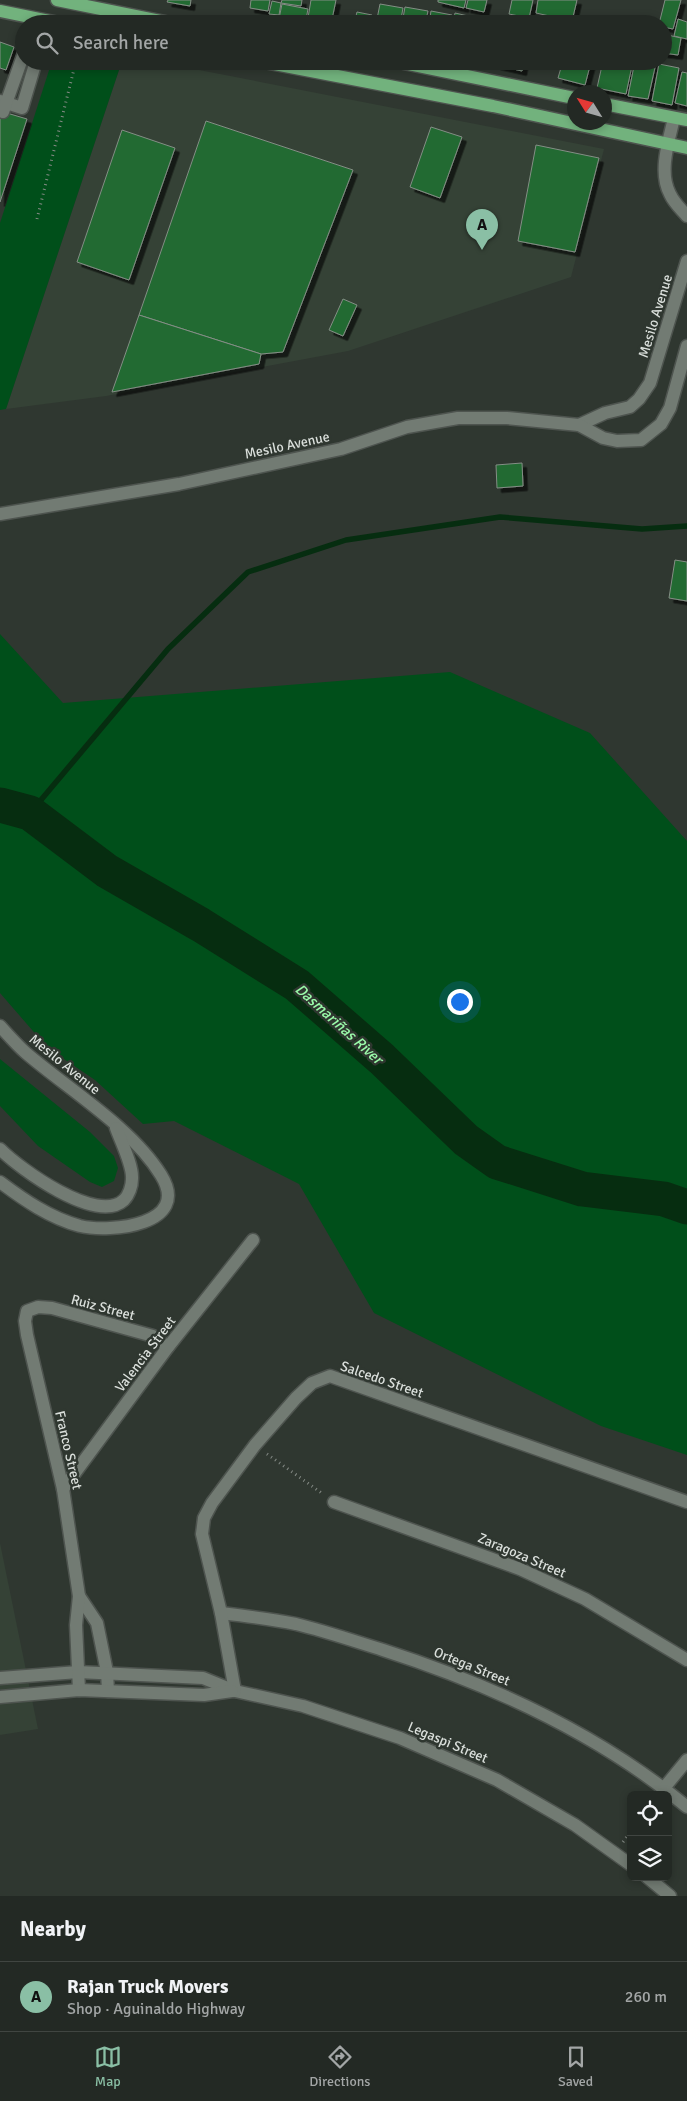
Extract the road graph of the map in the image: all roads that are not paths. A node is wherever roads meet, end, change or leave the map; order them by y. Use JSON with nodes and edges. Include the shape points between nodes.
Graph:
{"nodes":[{"id":1,"x":57,"y":0,"type":"edge"},
{"id":2,"x":0,"y":11,"type":"edge"},
{"id":3,"x":16,"y":15,"type":"edge"},
{"id":4,"x":131,"y":15,"type":"edge"},
{"id":5,"x":17,"y":70,"type":"edge"},
{"id":6,"x":33,"y":70,"type":"edge"},
{"id":7,"x":306,"y":70,"type":"edge"},
{"id":8,"x":438,"y":70,"type":"edge"},
{"id":9,"x":567,"y":97,"type":"edge"},
{"id":10,"x":2,"y":106,"type":"edge"},
{"id":11,"x":612,"y":106,"type":"edge"},
{"id":12,"x":674,"y":118,"type":"junction"},
{"id":13,"x":687,"y":120,"type":"edge"},
{"id":14,"x":668,"y":144,"type":"junction"},
{"id":15,"x":687,"y":148,"type":"edge"},
{"id":16,"x":687,"y":215,"type":"edge"},
{"id":17,"x":687,"y":261,"type":"edge"},
{"id":18,"x":685,"y":276,"type":"edge"},
{"id":19,"x":687,"y":346,"type":"edge"},
{"id":20,"x":579,"y":425,"type":"junction"},
{"id":21,"x":0,"y":514,"type":"edge"},
{"id":22,"x":0,"y":1026,"type":"edge"},
{"id":23,"x":114,"y":1123,"type":"junction"},
{"id":24,"x":0,"y":1149,"type":"edge"},
{"id":25,"x":0,"y":1182,"type":"edge"},
{"id":26,"x":253,"y":1240,"type":"dead end"},
{"id":27,"x":27,"y":1311,"type":"joint"},
{"id":28,"x":168,"y":1347,"type":"junction"},
{"id":29,"x":63,"y":1489,"type":"junction"},
{"id":30,"x":334,"y":1502,"type":"road end"},
{"id":31,"x":687,"y":1502,"type":"edge"},
{"id":32,"x":79,"y":1596,"type":"junction"},
{"id":33,"x":221,"y":1613,"type":"junction"},
{"id":34,"x":687,"y":1660,"type":"edge"},
{"id":35,"x":78,"y":1672,"type":"junction"},
{"id":36,"x":107,"y":1672,"type":"junction"},
{"id":37,"x":0,"y":1678,"type":"edge"},
{"id":38,"x":79,"y":1690,"type":"junction"},
{"id":39,"x":108,"y":1691,"type":"junction"},
{"id":40,"x":234,"y":1691,"type":"junction"},
{"id":41,"x":0,"y":1697,"type":"edge"},
{"id":42,"x":687,"y":1760,"type":"edge"},
{"id":43,"x":664,"y":1788,"type":"junction"},
{"id":44,"x":687,"y":1806,"type":"edge"},
{"id":45,"x":627,"y":1862,"type":"edge"},
{"id":46,"x":652,"y":1881,"type":"edge"},
{"id":47,"x":670,"y":1896,"type":"edge"}],
"edges":[{"from":1,"to":4,"type":"main road"},
{"from":2,"to":3,"type":"main road"},
{"from":5,"to":10,"type":"street"},
{"from":6,"to":10,"type":"street","via":[[22,108]]},
{"from":7,"to":14,"type":"main road"},
{"from":8,"to":9,"type":"main road"},
{"from":11,"to":12,"type":"main road"},
{"from":12,"to":13,"type":"main road"},
{"from":12,"to":14,"type":"street"},
{"from":14,"to":15,"type":"main road"},
{"from":14,"to":16,"type":"street","via":[[664,174],[669,193]]},
{"from":17,"to":18,"type":"street","name":"Mesilo Avenue"},
{"from":18,"to":20,"type":"street","name":"Mesilo Avenue","via":[[650,383],[639,400],[630,407],[605,413]]},
{"from":19,"to":20,"type":"street","name":"Mesilo Avenue","via":[[670,408],[661,424],[641,440],[603,438]]},
{"from":20,"to":21,"type":"street","name":"Mesilo Avenue","via":[[506,418],[458,418],[407,427],[341,449],[179,484]]},
{"from":22,"to":23,"type":"street","name":"Mesilo Avenue","via":[[24,1052]]},
{"from":23,"to":24,"type":"street","via":[[133,1178],[126,1198],[117,1205],[88,1204],[63,1193],[33,1176]]},
{"from":23,"to":25,"type":"street","name":"Mesilo Avenue","via":[[145,1154],[162,1175],[168,1189],[167,1204],[152,1218],[131,1227],[80,1226],[21,1198]]},
{"from":26,"to":28,"type":"street","name":"Valencia Street"},
{"from":27,"to":28,"type":"street","name":"Ruiz Street","via":[[38,1307],[52,1308],[153,1336]]},
{"from":27,"to":29,"type":"street","name":"Franco Street","via":[[27,1335]]},
{"from":28,"to":29,"type":"street","name":"Valencia Street"},
{"from":29,"to":32,"type":"street","name":"Franco Street"},
{"from":30,"to":34,"type":"street","name":"Zaragoza Street","via":[[520,1569],[585,1599]]},
{"from":31,"to":33,"type":"street","name":"Salcedo Street","via":[[330,1376],[312,1384],[296,1398],[255,1445],[204,1518],[202,1534]]},
{"from":32,"to":35,"type":"street","name":"Franco Street","via":[[76,1626]]},
{"from":32,"to":36,"type":"street","name":"Franco Street","via":[[97,1623]]},
{"from":33,"to":40,"type":"street","name":"Salcedo Street"},
{"from":33,"to":43,"type":"street","name":"Ortega Street","via":[[295,1624],[475,1682],[560,1722]]},
{"from":35,"to":36,"type":"street","name":"Legaspi Street"},
{"from":35,"to":37,"type":"street","name":"Legaspi Street"},
{"from":35,"to":38,"type":"street","name":"Franco Street"},
{"from":36,"to":39,"type":"street","name":"Franco Street"},
{"from":36,"to":40,"type":"street","name":"Legaspi Street","via":[[204,1678]]},
{"from":38,"to":39,"type":"street","name":"Legaspi Street"},
{"from":38,"to":41,"type":"street","name":"Legaspi Street"},
{"from":39,"to":40,"type":"street","name":"Legaspi Street","via":[[204,1695]]},
{"from":40,"to":45,"type":"street","name":"Legaspi Street","via":[[303,1706],[351,1721],[400,1738],[497,1780],[574,1824]]},
{"from":42,"to":43,"type":"street"},
{"from":43,"to":44,"type":"street","name":"Ortega Street"},
{"from":46,"to":47,"type":"street"}]}
